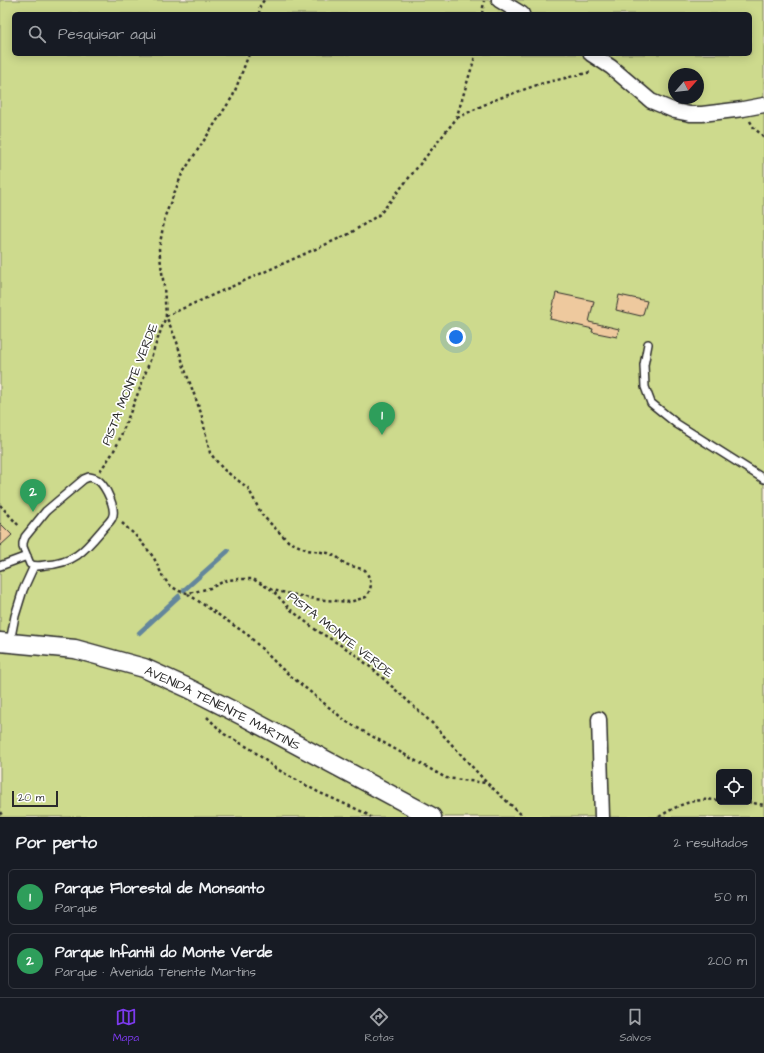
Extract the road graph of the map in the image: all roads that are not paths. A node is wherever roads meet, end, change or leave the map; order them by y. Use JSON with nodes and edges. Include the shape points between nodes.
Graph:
{"nodes":[{"id":1,"x":499,"y":0,"type":"edge"},
{"id":2,"x":519,"y":12,"type":"edge"},
{"id":3,"x":594,"y":56,"type":"edge"},
{"id":4,"x":764,"y":105,"type":"edge"},
{"id":5,"x":648,"y":344,"type":"dead end"},
{"id":6,"x":764,"y":479,"type":"edge"},
{"id":7,"x":27,"y":556,"type":"junction"},
{"id":8,"x":0,"y":566,"type":"edge"},
{"id":9,"x":34,"y":566,"type":"junction"},
{"id":10,"x":5,"y":642,"type":"edge"},
{"id":11,"x":599,"y":719,"type":"dead end"},
{"id":12,"x":432,"y":817,"type":"edge"},
{"id":13,"x":602,"y":817,"type":"edge"}],
"edges":[{"from":1,"to":2,"type":"street"},
{"from":3,"to":4,"type":"street","via":[[652,101],[675,110],[702,114]]},
{"from":5,"to":6,"type":"lane","via":[[644,365],[645,387],[651,403],[682,428]]},
{"from":7,"to":8,"type":"lane"},
{"from":7,"to":9,"type":"lane","via":[[30,564]]},
{"from":7,"to":9,"type":"lane","via":[[23,543],[25,537],[46,511],[84,479],[96,478],[108,494],[114,510],[113,517],[74,558],[50,565]]},
{"from":9,"to":10,"type":"lane"},
{"from":10,"to":12,"type":"street","name":"AVENIDA TENENTE MARTINS","via":[[75,649],[144,668],[227,708]]},
{"from":11,"to":13,"type":"street"}]}
